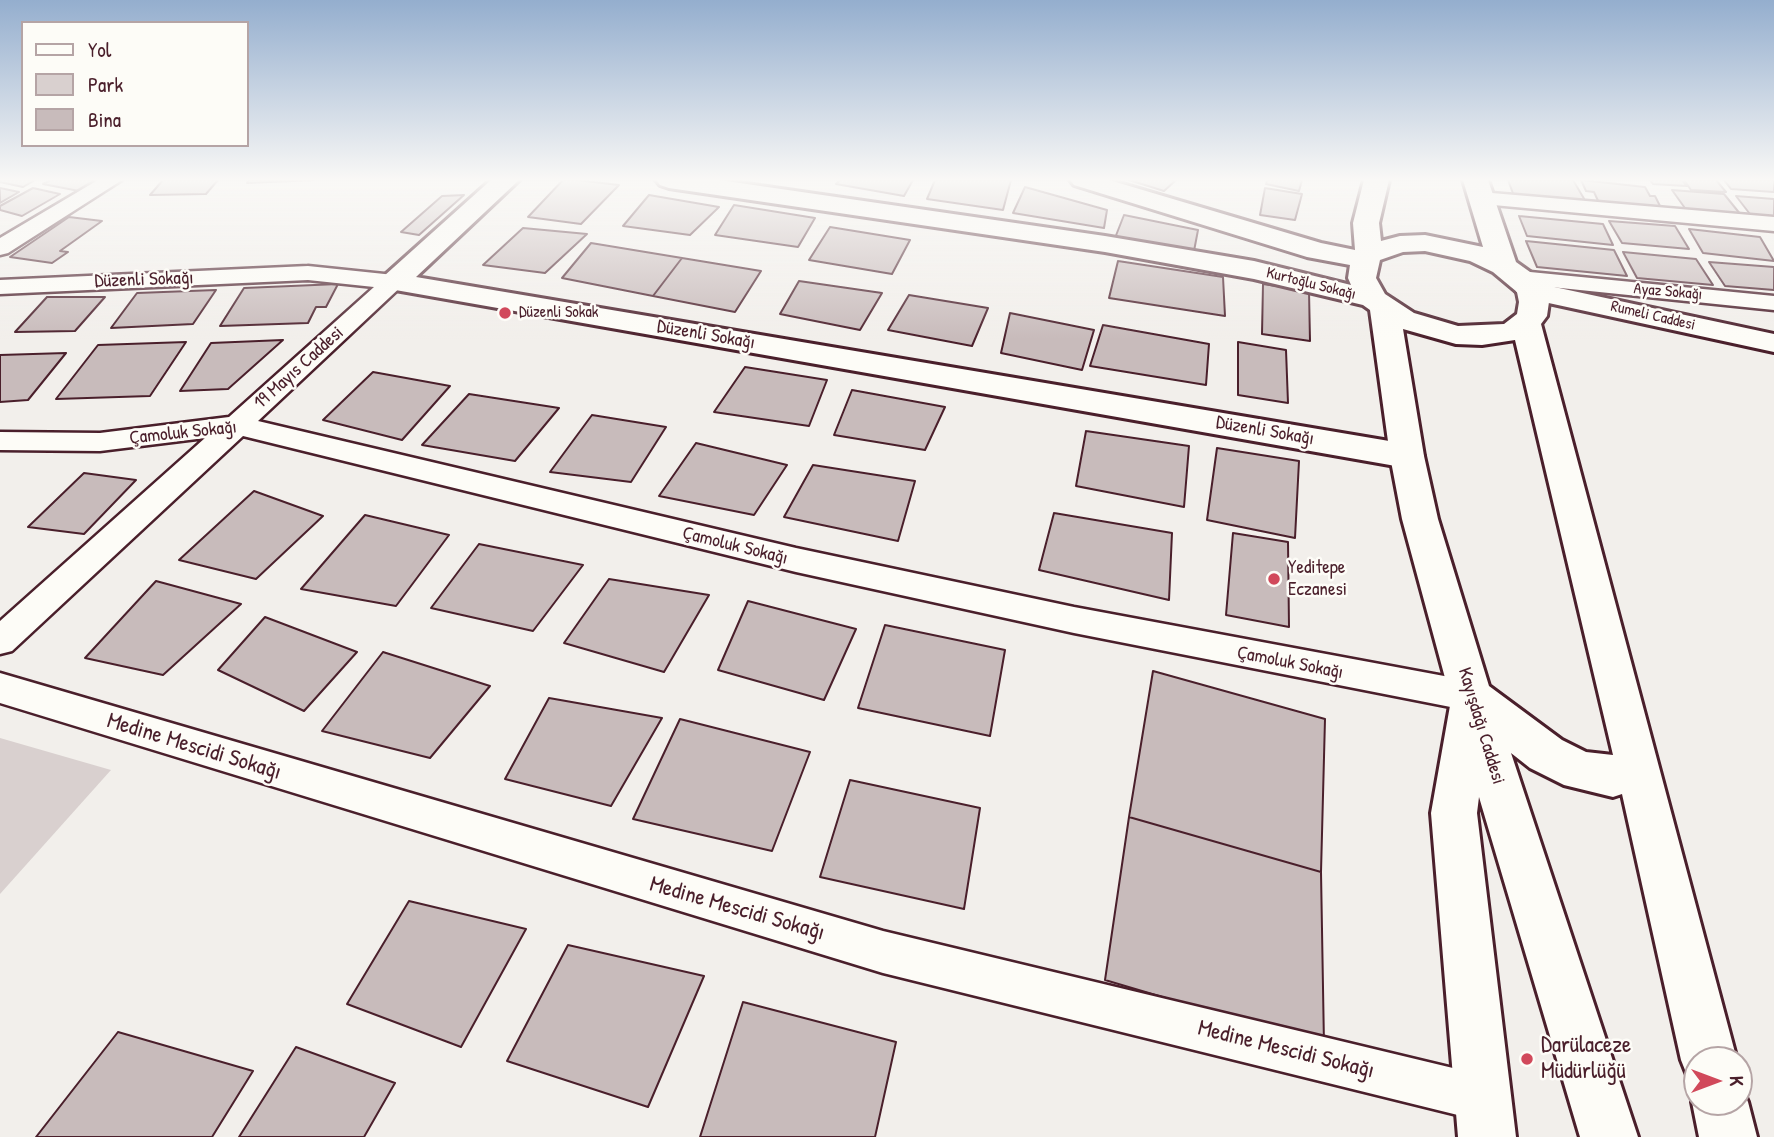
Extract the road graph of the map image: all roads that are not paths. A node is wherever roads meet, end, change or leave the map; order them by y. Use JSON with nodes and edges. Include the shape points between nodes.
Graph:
{"nodes":[{"id":1,"x":25,"y":233,"type":"edge"},
{"id":2,"x":448,"y":233,"type":"edge"},
{"id":3,"x":1025,"y":233,"type":"edge"},
{"id":4,"x":1258,"y":233,"type":"edge"},
{"id":5,"x":1367,"y":233,"type":"edge"},
{"id":6,"x":1496,"y":233,"type":"edge"},
{"id":7,"x":0,"y":248,"type":"edge"},
{"id":8,"x":1368,"y":258,"type":"junction"},
{"id":9,"x":394,"y":282,"type":"junction"},
{"id":10,"x":0,"y":287,"type":"edge"},
{"id":11,"x":1522,"y":295,"type":"junction"},
{"id":12,"x":1379,"y":303,"type":"junction"},
{"id":13,"x":1774,"y":303,"type":"edge"},
{"id":14,"x":1774,"y":343,"type":"edge"},
{"id":15,"x":1774,"y":367,"type":"edge"},
{"id":16,"x":237,"y":425,"type":"junction"},
{"id":17,"x":0,"y":441,"type":"edge"},
{"id":18,"x":1407,"y":456,"type":"junction"},
{"id":19,"x":0,"y":641,"type":"edge"},
{"id":20,"x":0,"y":688,"type":"edge"},
{"id":21,"x":1471,"y":696,"type":"junction"},
{"id":22,"x":1639,"y":765,"type":"junction"},
{"id":23,"x":1706,"y":1046,"type":"edge"},
{"id":24,"x":1723,"y":1116,"type":"edge"},
{"id":25,"x":1485,"y":1118,"type":"edge"},
{"id":26,"x":1609,"y":1137,"type":"edge"},
{"id":27,"x":1728,"y":1137,"type":"edge"}],
"edges":[{"from":1,"to":7,"type":"street"},
{"from":2,"to":9,"type":"main road","name":"19 Mayıs Caddesi"},
{"from":3,"to":12,"type":"main road","name":"Kurtoğlu Sokağı","via":[[1254,270]]},
{"from":4,"to":8,"type":"main road","via":[[1317,251]]},
{"from":5,"to":8,"type":"main road","name":"Kayışdağı Caddesi"},
{"from":6,"to":11,"type":"main road"},
{"from":8,"to":11,"type":"main road","via":[[1400,244],[1425,243],[1479,254]]},
{"from":8,"to":12,"type":"main road","name":"Kayışdağı Caddesi","via":[[1362,278]]},
{"from":9,"to":10,"type":"street","name":"Düzenli Sokağı","via":[[308,273]]},
{"from":9,"to":16,"type":"street","name":"19 Mayıs Caddesi"},
{"from":9,"to":18,"type":"main road","name":"Düzenli Sokağı"},
{"from":11,"to":12,"type":"main road","via":[[1520,329],[1482,336],[1456,335],[1403,319]]},
{"from":11,"to":13,"type":"street","name":"Ayaz Sokağı"},
{"from":11,"to":14,"type":"main road","name":"Rumeli Caddesi"},
{"from":11,"to":15,"type":"main road","name":"Rumeli Caddesi","via":[[1627,332]]},
{"from":11,"to":22,"type":"main road"},
{"from":12,"to":18,"type":"main road","name":"Kayışdağı Caddesi"},
{"from":16,"to":17,"type":"street","name":"Çamoluk Sokağı","via":[[100,442]]},
{"from":16,"to":19,"type":"street","name":"19 Mayıs Caddesi"},
{"from":16,"to":21,"type":"street","name":"Çamoluk Sokağı","via":[[796,560]]},
{"from":18,"to":21,"type":"main road","name":"Kayışdağı Caddesi","via":[[1420,519]]},
{"from":20,"to":25,"type":"street","name":"Medine Mescidi Sokağı","via":[[883,952]]},
{"from":21,"to":22,"type":"main road","via":[[1546,754],[1580,771],[1613,776]]},
{"from":21,"to":25,"type":"main road","via":[[1454,813]]},
{"from":21,"to":26,"type":"main road","name":"Kayışdağı Caddesi"},
{"from":22,"to":23,"type":"main road"},
{"from":24,"to":27,"type":"main road"}]}
